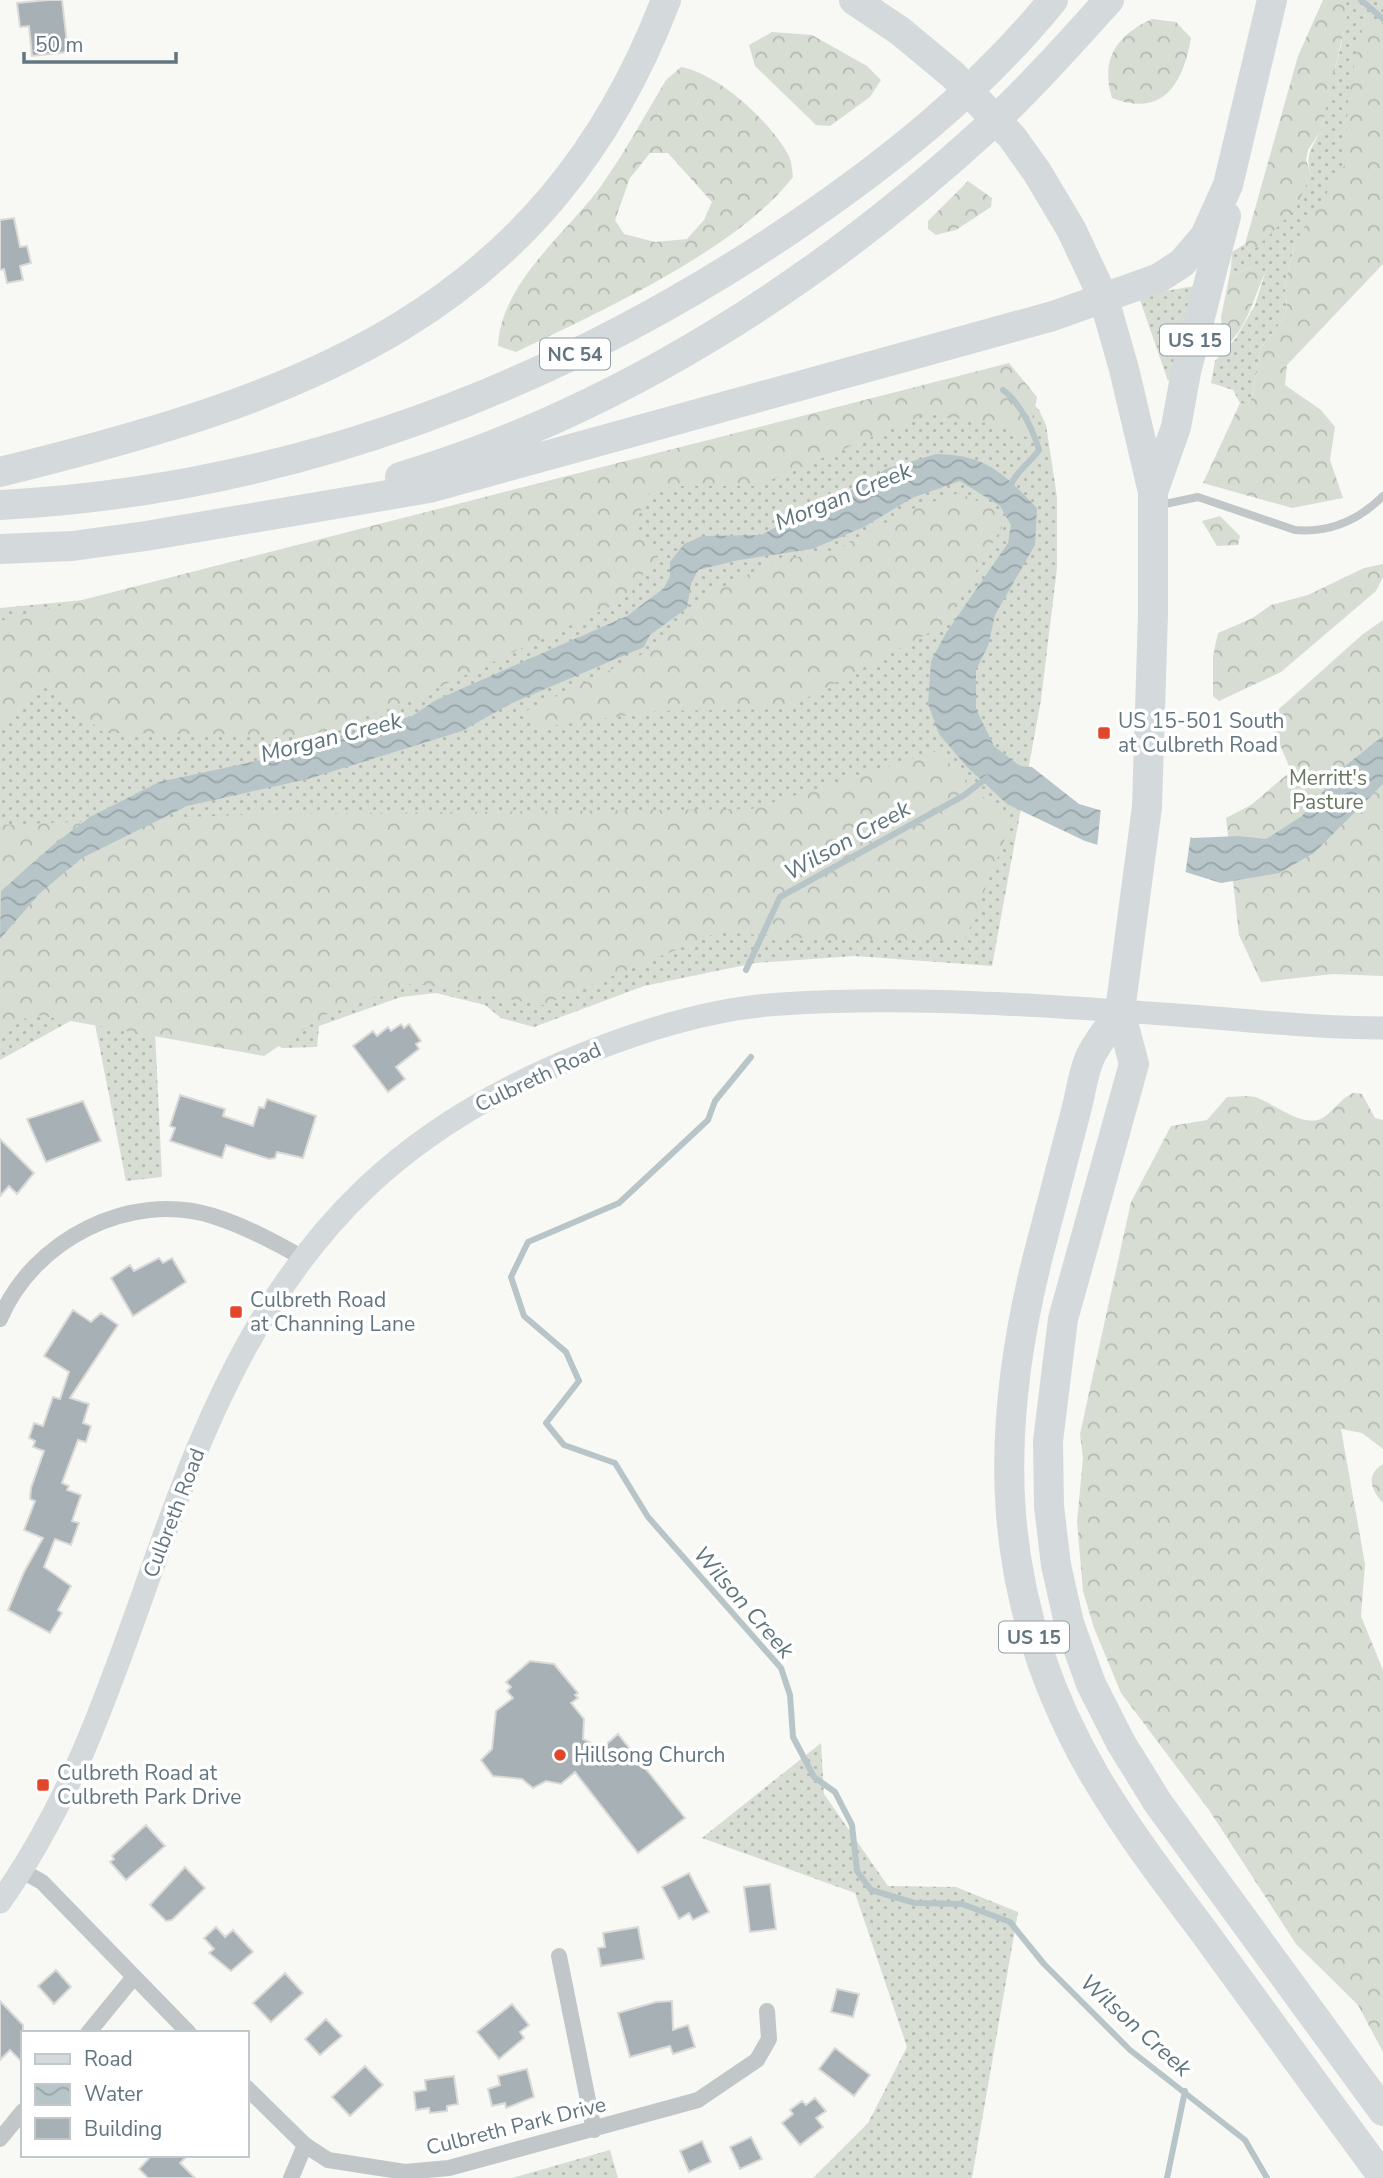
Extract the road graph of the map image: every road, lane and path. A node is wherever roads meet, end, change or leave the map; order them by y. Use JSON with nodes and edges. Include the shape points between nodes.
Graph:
{"nodes":[{"id":1,"x":666,"y":0,"type":"edge"},
{"id":2,"x":854,"y":0,"type":"edge"},
{"id":3,"x":1053,"y":0,"type":"edge"},
{"id":4,"x":1109,"y":0,"type":"edge"},
{"id":5,"x":1272,"y":0,"type":"edge"},
{"id":6,"x":1228,"y":185,"type":"junction"},
{"id":7,"x":1104,"y":299,"type":"junction"},
{"id":8,"x":0,"y":472,"type":"edge"},
{"id":9,"x":1383,"y":496,"type":"edge"},
{"id":10,"x":1153,"y":500,"type":"junction"},
{"id":11,"x":0,"y":505,"type":"edge"},
{"id":12,"x":265,"y":514,"type":"junction"},
{"id":13,"x":0,"y":550,"type":"edge"},
{"id":14,"x":1120,"y":1011,"type":"junction"},
{"id":15,"x":1383,"y":1028,"type":"edge"},
{"id":16,"x":301,"y":1257,"type":"junction"},
{"id":17,"x":0,"y":1319,"type":"edge"},
{"id":18,"x":22,"y":1871,"type":"junction"},
{"id":19,"x":0,"y":1902,"type":"edge"},
{"id":20,"x":559,"y":1956,"type":"dead end"},
{"id":21,"x":133,"y":1978,"type":"junction"},
{"id":22,"x":767,"y":2011,"type":"dead end"},
{"id":23,"x":90,"y":2031,"type":"edge"},
{"id":24,"x":187,"y":2031,"type":"edge"},
{"id":25,"x":248,"y":2089,"type":"edge"},
{"id":26,"x":1383,"y":2111,"type":"edge"},
{"id":27,"x":21,"y":2113,"type":"edge"},
{"id":28,"x":594,"y":2130,"type":"junction"},
{"id":29,"x":0,"y":2139,"type":"edge"},
{"id":30,"x":305,"y":2145,"type":"junction"},
{"id":31,"x":1383,"y":2177,"type":"edge"},
{"id":32,"x":290,"y":2178,"type":"edge"}],
"edges":[{"from":1,"to":8,"type":"highway","via":[[628,89],[554,198],[508,246],[407,324],[353,355],[242,402],[161,430]]},
{"from":2,"to":7,"type":"highway","number":"US 15","via":[[953,75],[986,108],[1037,172]]},
{"from":3,"to":11,"type":"highway","number":"NC 54","via":[[967,91],[840,196],[725,274],[620,334],[482,398],[276,465],[133,493]]},
{"from":4,"to":12,"type":"highway","number":"NC 54","via":[[989,126],[841,249],[755,310],[666,362],[519,433],[423,470]]},
{"from":5,"to":6,"type":"highway","number":"US 15"},
{"from":6,"to":7,"type":"highway","via":[[1205,236],[1182,263],[1159,278]]},
{"from":6,"to":10,"type":"highway","number":"US 15","via":[[1227,213],[1176,427]]},
{"from":7,"to":10,"type":"highway","number":"US 15"},
{"from":7,"to":12,"type":"highway","via":[[429,488]]},
{"from":9,"to":10,"type":"lane","via":[[1350,522],[1312,531],[1295,530],[1198,497]]},
{"from":10,"to":14,"type":"highway","number":"US 15","via":[[1144,830]]},
{"from":12,"to":13,"type":"highway","number":"NC 54","via":[[146,536]]},
{"from":14,"to":15,"type":"street","name":"Culbreth Road"},
{"from":14,"to":16,"type":"street","name":"Culbreth Road","via":[[926,1002],[782,1004],[701,1015],[629,1036],[528,1076],[450,1119],[358,1194]]},
{"from":14,"to":26,"type":"highway","number":"US 15","via":[[1134,1064],[1063,1319],[1048,1441],[1049,1506],[1069,1623],[1091,1685],[1158,1803]]},
{"from":14,"to":31,"type":"highway","number":"US 15","via":[[1091,1056],[1035,1265],[1016,1359],[1008,1433],[1009,1492],[1028,1618],[1047,1676],[1096,1777],[1134,1836]]},
{"from":16,"to":17,"type":"street","via":[[212,1215],[143,1210],[107,1220],[65,1241],[30,1269]]},
{"from":16,"to":18,"type":"street","name":"Culbreth Road","via":[[253,1333],[216,1406],[82,1752]]},
{"from":18,"to":19,"type":"street","name":"Culbreth Road"},
{"from":18,"to":21,"type":"street","via":[[42,1882]]},
{"from":20,"to":28,"type":"street"},
{"from":21,"to":23,"type":"street"},
{"from":21,"to":24,"type":"street"},
{"from":22,"to":28,"type":"street","name":"Culbreth Park Drive","via":[[769,2039],[757,2060],[732,2079],[698,2100]]},
{"from":25,"to":30,"type":"street","name":"Culbreth Park Drive"},
{"from":27,"to":29,"type":"street"},
{"from":28,"to":30,"type":"street","name":"Culbreth Park Drive","via":[[449,2168],[405,2172],[328,2160]]},
{"from":30,"to":32,"type":"street"}]}
